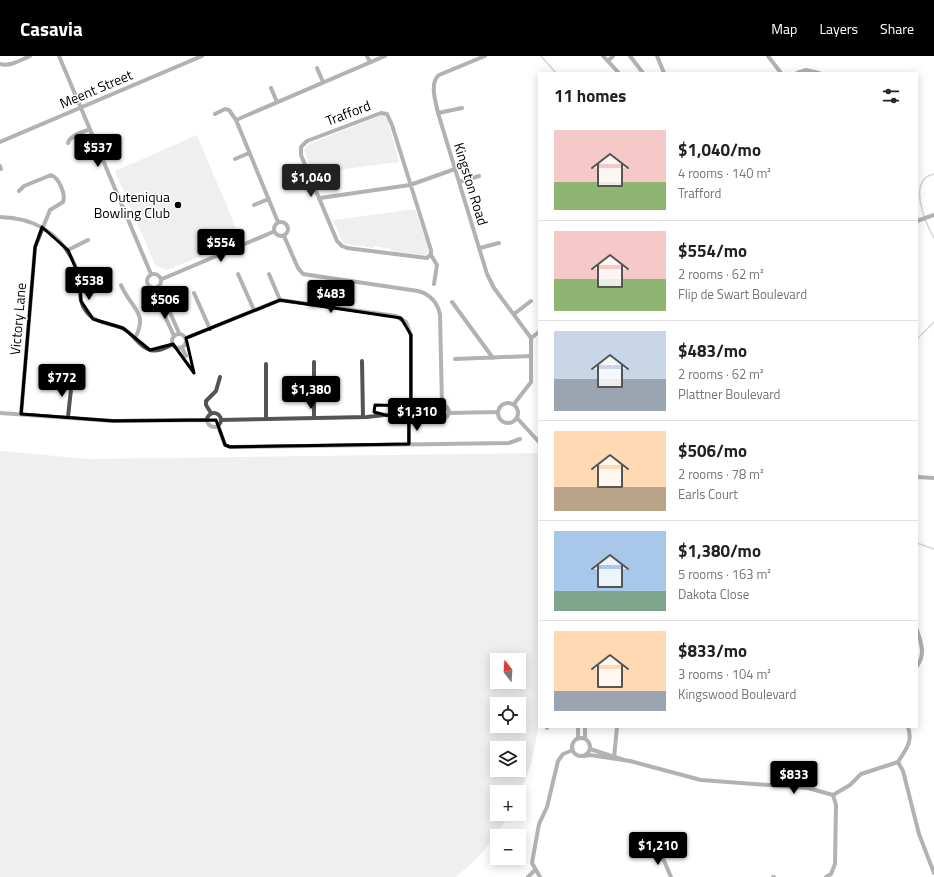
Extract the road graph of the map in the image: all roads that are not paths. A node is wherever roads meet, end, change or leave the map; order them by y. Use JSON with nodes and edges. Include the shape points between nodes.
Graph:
{"nodes":[{"id":1,"x":30,"y":56,"type":"edge"},
{"id":2,"x":59,"y":56,"type":"edge"},
{"id":3,"x":202,"y":56,"type":"edge"},
{"id":4,"x":367,"y":56,"type":"edge"},
{"id":5,"x":385,"y":56,"type":"edge"},
{"id":6,"x":485,"y":56,"type":"edge"},
{"id":7,"x":603,"y":56,"type":"edge"},
{"id":8,"x":613,"y":56,"type":"edge"},
{"id":9,"x":630,"y":56,"type":"edge"},
{"id":10,"x":657,"y":56,"type":"edge"},
{"id":11,"x":768,"y":56,"type":"edge"},
{"id":12,"x":608,"y":61,"type":"junction"},
{"id":13,"x":370,"y":62,"type":"junction"},
{"id":14,"x":0,"y":64,"type":"edge"},
{"id":15,"x":317,"y":68,"type":"dead end"},
{"id":16,"x":618,"y":72,"type":"edge"},
{"id":17,"x":642,"y":72,"type":"edge"},
{"id":18,"x":664,"y":72,"type":"edge"},
{"id":19,"x":780,"y":72,"type":"edge"},
{"id":20,"x":800,"y":72,"type":"edge"},
{"id":21,"x":815,"y":72,"type":"edge"},
{"id":22,"x":323,"y":82,"type":"junction"},
{"id":23,"x":271,"y":88,"type":"dead end"},
{"id":24,"x":277,"y":102,"type":"junction"},
{"id":25,"x":81,"y":108,"type":"junction"},
{"id":26,"x":462,"y":108,"type":"dead end"},
{"id":27,"x":438,"y":113,"type":"junction"},
{"id":28,"x":215,"y":114,"type":"dead end"},
{"id":29,"x":236,"y":120,"type":"junction"},
{"id":30,"x":90,"y":129,"type":"junction"},
{"id":31,"x":0,"y":142,"type":"edge"},
{"id":32,"x":68,"y":143,"type":"dead end"},
{"id":33,"x":249,"y":153,"type":"junction"},
{"id":34,"x":235,"y":159,"type":"dead end"},
{"id":35,"x":455,"y":169,"type":"junction"},
{"id":36,"x":479,"y":176,"type":"dead end"},
{"id":37,"x":459,"y":182,"type":"junction"},
{"id":38,"x":410,"y":185,"type":"junction"},
{"id":39,"x":19,"y":191,"type":"dead end"},
{"id":40,"x":320,"y":198,"type":"junction"},
{"id":41,"x":269,"y":199,"type":"junction"},
{"id":42,"x":254,"y":205,"type":"dead end"},
{"id":43,"x":932,"y":216,"type":"edge"},
{"id":44,"x":0,"y":217,"type":"edge"},
{"id":45,"x":918,"y":221,"type":"edge"},
{"id":46,"x":278,"y":222,"type":"junction"},
{"id":47,"x":42,"y":227,"type":"junction"},
{"id":48,"x":273,"y":232,"type":"junction"},
{"id":49,"x":284,"y":236,"type":"junction"},
{"id":50,"x":88,"y":240,"type":"dead end"},
{"id":51,"x":499,"y":243,"type":"dead end"},
{"id":52,"x":480,"y":248,"type":"junction"},
{"id":53,"x":68,"y":250,"type":"junction"},
{"id":54,"x":431,"y":256,"type":"junction"},
{"id":55,"x":151,"y":274,"type":"junction"},
{"id":56,"x":238,"y":274,"type":"dead end"},
{"id":57,"x":269,"y":274,"type":"dead end"},
{"id":58,"x":162,"y":279,"type":"junction"},
{"id":59,"x":434,"y":284,"type":"dead end"},
{"id":60,"x":121,"y":285,"type":"dead end"},
{"id":61,"x":159,"y":287,"type":"junction"},
{"id":62,"x":152,"y":288,"type":"junction"},
{"id":63,"x":194,"y":293,"type":"dead end"},
{"id":64,"x":280,"y":300,"type":"junction"},
{"id":65,"x":531,"y":301,"type":"dead end"},
{"id":66,"x":452,"y":302,"type":"dead end"},
{"id":67,"x":254,"y":310,"type":"junction"},
{"id":68,"x":514,"y":314,"type":"junction"},
{"id":69,"x":210,"y":329,"type":"junction"},
{"id":70,"x":179,"y":333,"type":"junction"},
{"id":71,"x":538,"y":333,"type":"edge"},
{"id":72,"x":174,"y":336,"type":"junction"},
{"id":73,"x":135,"y":338,"type":"junction"},
{"id":74,"x":186,"y":338,"type":"junction"},
{"id":75,"x":531,"y":338,"type":"junction"},
{"id":76,"x":173,"y":344,"type":"junction"},
{"id":77,"x":182,"y":348,"type":"junction"},
{"id":78,"x":186,"y":356,"type":"dead end"},
{"id":79,"x":531,"y":356,"type":"junction"},
{"id":80,"x":493,"y":358,"type":"junction"},
{"id":81,"x":455,"y":359,"type":"dead end"},
{"id":82,"x":362,"y":361,"type":"dead end"},
{"id":83,"x":314,"y":362,"type":"dead end"},
{"id":84,"x":266,"y":364,"type":"dead end"},
{"id":85,"x":220,"y":377,"type":"dead end"},
{"id":86,"x":72,"y":380,"type":"dead end"},
{"id":87,"x":514,"y":404,"type":"junction"},
{"id":88,"x":442,"y":405,"type":"junction"},
{"id":89,"x":411,"y":406,"type":"junction"},
{"id":90,"x":0,"y":412,"type":"edge"},
{"id":91,"x":498,"y":412,"type":"junction"},
{"id":92,"x":211,"y":413,"type":"junction"},
{"id":93,"x":402,"y":413,"type":"junction"},
{"id":94,"x":449,"y":413,"type":"junction"},
{"id":95,"x":20,"y":414,"type":"junction"},
{"id":96,"x":68,"y":417,"type":"junction"},
{"id":97,"x":363,"y":417,"type":"junction"},
{"id":98,"x":314,"y":418,"type":"junction"},
{"id":99,"x":517,"y":418,"type":"junction"},
{"id":100,"x":266,"y":419,"type":"junction"},
{"id":101,"x":207,"y":420,"type":"junction"},
{"id":102,"x":221,"y":420,"type":"junction"},
{"id":103,"x":409,"y":421,"type":"junction"},
{"id":104,"x":218,"y":426,"type":"junction"},
{"id":105,"x":520,"y":439,"type":"dead end"},
{"id":106,"x":538,"y":441,"type":"edge"},
{"id":107,"x":409,"y":444,"type":"junction"},
{"id":108,"x":919,"y":477,"type":"edge"},
{"id":109,"x":934,"y":478,"type":"edge"},
{"id":110,"x":918,"y":634,"type":"edge"},
{"id":111,"x":918,"y":664,"type":"edge"},
{"id":112,"x":578,"y":728,"type":"edge"},
{"id":113,"x":585,"y":728,"type":"edge"},
{"id":114,"x":617,"y":728,"type":"edge"},
{"id":115,"x":908,"y":728,"type":"edge"},
{"id":116,"x":578,"y":738,"type":"junction"},
{"id":117,"x":585,"y":738,"type":"junction"},
{"id":118,"x":590,"y":749,"type":"junction"},
{"id":119,"x":573,"y":750,"type":"junction"},
{"id":120,"x":584,"y":756,"type":"junction"},
{"id":121,"x":614,"y":758,"type":"junction"},
{"id":122,"x":898,"y":762,"type":"junction"},
{"id":123,"x":833,"y":795,"type":"junction"},
{"id":124,"x":659,"y":849,"type":"dead end"},
{"id":125,"x":535,"y":870,"type":"junction"},
{"id":126,"x":934,"y":873,"type":"edge"},
{"id":127,"x":528,"y":877,"type":"edge"},
{"id":128,"x":540,"y":877,"type":"edge"},
{"id":129,"x":671,"y":877,"type":"edge"},
{"id":130,"x":826,"y":877,"type":"edge"}],
"edges":[{"from":1,"to":14,"type":"street","via":[[11,64]]},
{"from":2,"to":25,"type":"street"},
{"from":3,"to":25,"type":"street","name":"Meent Street"},
{"from":4,"to":13,"type":"street"},
{"from":5,"to":13,"type":"street"},
{"from":6,"to":27,"type":"street","name":"Kingston Road","via":[[436,77],[434,86]]},
{"from":7,"to":12,"type":"street"},
{"from":8,"to":12,"type":"street"},
{"from":9,"to":17,"type":"street"},
{"from":10,"to":18,"type":"street"},
{"from":11,"to":19,"type":"street"},
{"from":12,"to":16,"type":"street"},
{"from":13,"to":22,"type":"street"},
{"from":15,"to":22,"type":"street"},
{"from":20,"to":21,"type":"street"},
{"from":22,"to":24,"type":"street"},
{"from":23,"to":24,"type":"street"},
{"from":24,"to":29,"type":"street"},
{"from":25,"to":30,"type":"street"},
{"from":25,"to":31,"type":"street","name":"Meent Street"},
{"from":26,"to":27,"type":"street"},
{"from":27,"to":35,"type":"street","name":"Kingston Road"},
{"from":28,"to":29,"type":"street","via":[[225,109],[229,110]]},
{"from":29,"to":33,"type":"street"},
{"from":30,"to":32,"type":"street","via":[[73,136]]},
{"from":30,"to":55,"type":"street"},
{"from":33,"to":34,"type":"street"},
{"from":33,"to":41,"type":"street"},
{"from":35,"to":37,"type":"street","name":"Kingston Road"},
{"from":35,"to":38,"type":"street"},
{"from":36,"to":37,"type":"street"},
{"from":37,"to":52,"type":"street","name":"Kingston Road"},
{"from":38,"to":40,"type":"street"},
{"from":38,"to":40,"type":"street","name":"Trafford","via":[[389,117],[381,112],[303,144],[301,155]]},
{"from":38,"to":54,"type":"street","name":"Trafford"},
{"from":39,"to":47,"type":"street","name":"Victory Lane","via":[[24,186],[48,176],[57,178],[64,199],[50,210]]},
{"from":40,"to":54,"type":"street","name":"Trafford","via":[[337,241],[342,246],[422,258]]},
{"from":41,"to":42,"type":"street"},
{"from":41,"to":46,"type":"street"},
{"from":43,"to":45,"type":"street"},
{"from":44,"to":47,"type":"street","via":[[23,219]]},
{"from":46,"to":48,"type":"street"},
{"from":46,"to":49,"type":"street","via":[[287,225],[288,231]]},
{"from":47,"to":53,"type":"street"},
{"from":47,"to":95,"type":"street","name":"Victory Lane","via":[[35,247]]},
{"from":48,"to":49,"type":"street"},
{"from":48,"to":58,"type":"street"},
{"from":49,"to":88,"type":"street","via":[[298,268],[304,274],[418,291],[436,302],[440,315]]},
{"from":50,"to":53,"type":"street"},
{"from":51,"to":52,"type":"street"},
{"from":52,"to":68,"type":"street","name":"Kingston Road","via":[[490,280]]},
{"from":53,"to":73,"type":"street","via":[[80,278],[81,301],[86,311],[98,322],[123,328]]},
{"from":54,"to":59,"type":"street","via":[[437,265]]},
{"from":55,"to":58,"type":"street","via":[[156,274]]},
{"from":55,"to":62,"type":"street","via":[[147,284]]},
{"from":56,"to":67,"type":"street"},
{"from":57,"to":64,"type":"street"},
{"from":58,"to":61,"type":"street"},
{"from":60,"to":73,"type":"street","via":[[125,296],[141,319]]},
{"from":61,"to":62,"type":"street"},
{"from":61,"to":70,"type":"street"},
{"from":62,"to":72,"type":"street"},
{"from":63,"to":69,"type":"street"},
{"from":64,"to":67,"type":"street"},
{"from":64,"to":89,"type":"street","via":[[401,318],[411,335]]},
{"from":65,"to":68,"type":"street"},
{"from":66,"to":80,"type":"street"},
{"from":67,"to":69,"type":"street"},
{"from":68,"to":75,"type":"street","name":"Kingston Road"},
{"from":69,"to":74,"type":"street"},
{"from":70,"to":72,"type":"street"},
{"from":70,"to":74,"type":"street"},
{"from":71,"to":75,"type":"street"},
{"from":72,"to":76,"type":"street"},
{"from":73,"to":76,"type":"street","via":[[144,348],[155,351]]},
{"from":74,"to":77,"type":"street","via":[[186,344]]},
{"from":75,"to":79,"type":"street"},
{"from":76,"to":77,"type":"street","via":[[176,348]]},
{"from":77,"to":78,"type":"street"},
{"from":79,"to":80,"type":"street"},
{"from":79,"to":87,"type":"street","via":[[531,382]]},
{"from":80,"to":81,"type":"street"},
{"from":82,"to":97,"type":"street"},
{"from":83,"to":98,"type":"street"},
{"from":84,"to":100,"type":"street"},
{"from":85,"to":92,"type":"street","via":[[216,391],[206,401]]},
{"from":86,"to":96,"type":"street"},
{"from":87,"to":91,"type":"street","via":[[505,402]]},
{"from":87,"to":99,"type":"street","via":[[518,409]]},
{"from":88,"to":94,"type":"street"},
{"from":88,"to":94,"type":"street","via":[[436,408],[437,417],[443,419]]},
{"from":89,"to":93,"type":"street","via":[[404,408]]},
{"from":89,"to":103,"type":"street","via":[[417,412],[415,418]]},
{"from":90,"to":95,"type":"street"},
{"from":91,"to":94,"type":"street"},
{"from":91,"to":99,"type":"street","via":[[499,418],[505,422]]},
{"from":92,"to":101,"type":"street"},
{"from":92,"to":102,"type":"street","via":[[218,414]]},
{"from":93,"to":97,"type":"street"},
{"from":93,"to":103,"type":"street"},
{"from":95,"to":96,"type":"street"},
{"from":96,"to":101,"type":"street","via":[[112,421]]},
{"from":97,"to":98,"type":"street"},
{"from":98,"to":100,"type":"street"},
{"from":99,"to":106,"type":"street"},
{"from":100,"to":102,"type":"street"},
{"from":101,"to":104,"type":"street","via":[[210,426]]},
{"from":102,"to":104,"type":"street"},
{"from":103,"to":107,"type":"street"},
{"from":104,"to":107,"type":"street","via":[[225,445],[230,447]]},
{"from":105,"to":107,"type":"street","via":[[509,443]]},
{"from":108,"to":109,"type":"street"},
{"from":110,"to":111,"type":"street","via":[[922,656]]},
{"from":112,"to":116,"type":"street"},
{"from":113,"to":117,"type":"street"},
{"from":114,"to":121,"type":"street"},
{"from":115,"to":122,"type":"street","via":[[911,736],[909,743]]},
{"from":116,"to":117,"type":"street"},
{"from":116,"to":119,"type":"street","via":[[573,742]]},
{"from":117,"to":118,"type":"street","via":[[590,743]]},
{"from":118,"to":120,"type":"street"},
{"from":118,"to":121,"type":"street"},
{"from":119,"to":120,"type":"street","via":[[577,755]]},
{"from":119,"to":125,"type":"street","via":[[563,754],[558,760],[554,782],[538,829],[532,860]]},
{"from":120,"to":121,"type":"street"},
{"from":121,"to":123,"type":"street","via":[[701,780],[808,788]]},
{"from":122,"to":123,"type":"street","via":[[861,774],[850,785]]},
{"from":122,"to":126,"type":"street","via":[[903,771],[919,834]]},
{"from":123,"to":130,"type":"street","via":[[836,805],[835,864],[831,874]]},
{"from":124,"to":129,"type":"street"},
{"from":125,"to":127,"type":"street"},
{"from":125,"to":128,"type":"street"}]}
